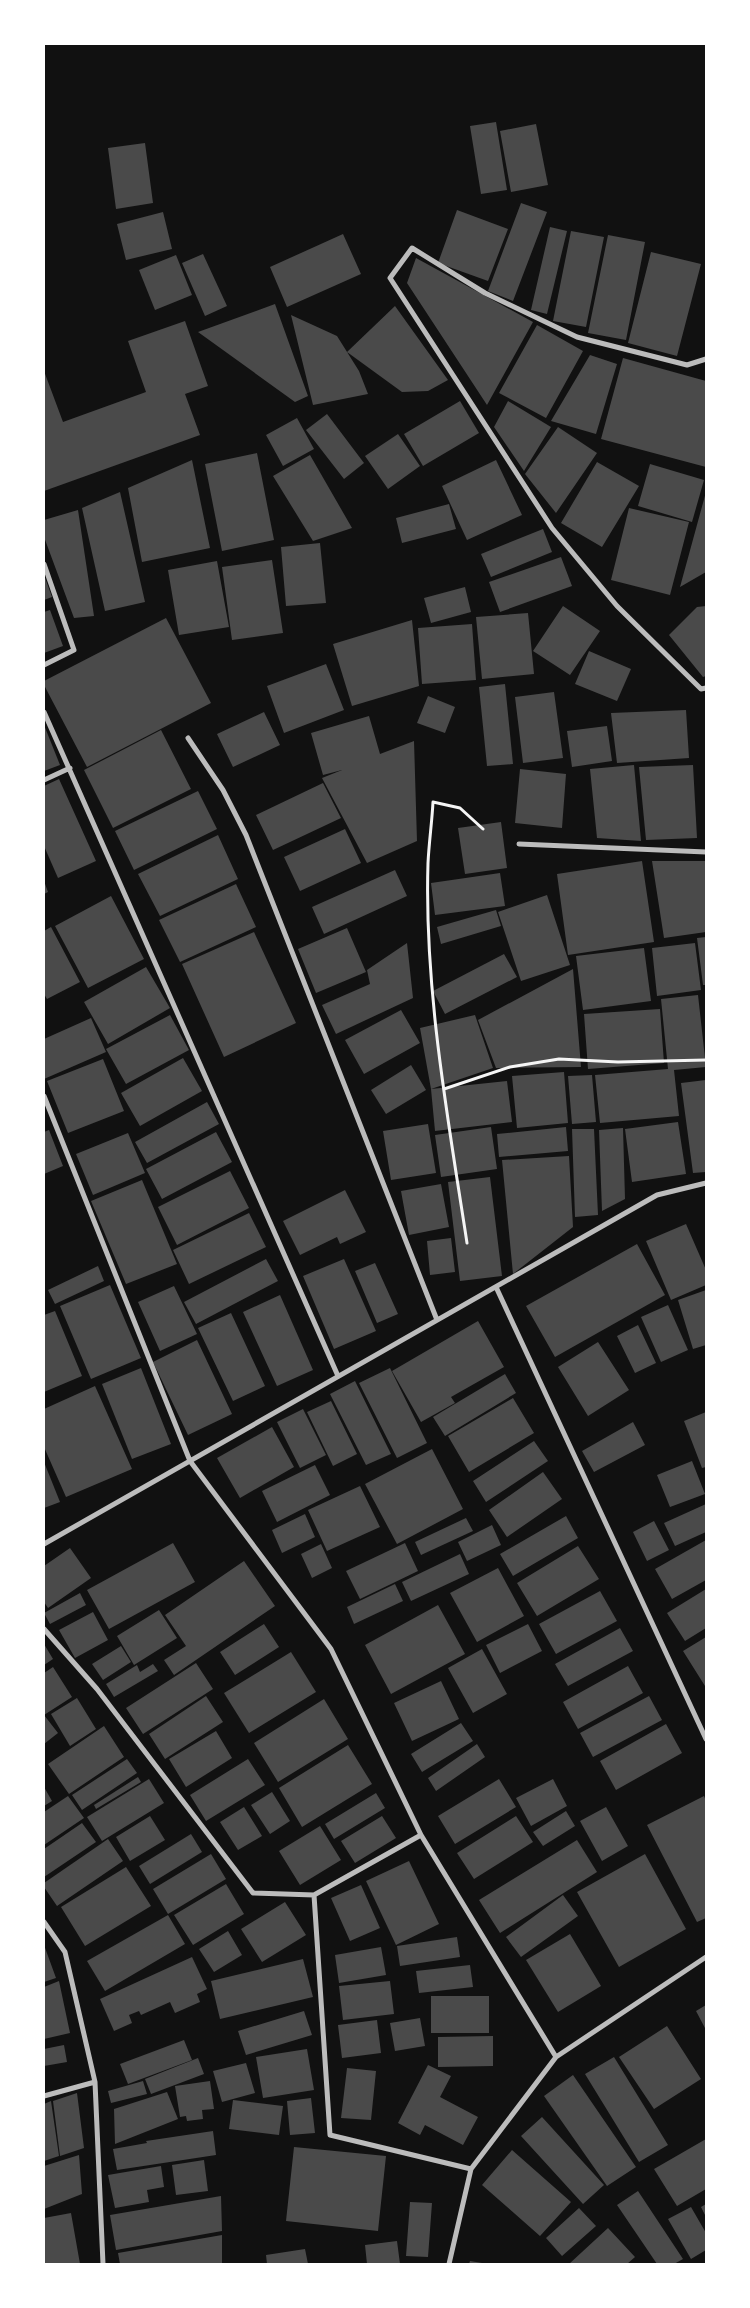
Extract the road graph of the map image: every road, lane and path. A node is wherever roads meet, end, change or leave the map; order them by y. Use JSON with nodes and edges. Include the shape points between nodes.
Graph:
{"nodes":[{"id":1,"x":706,"y":359,"type":"edge"},
{"id":2,"x":44,"y":564,"type":"edge"},
{"id":3,"x":44,"y":666,"type":"edge"},
{"id":4,"x":706,"y":688,"type":"edge"},
{"id":5,"x":44,"y":712,"type":"edge"},
{"id":6,"x":188,"y":738,"type":"dead end"},
{"id":7,"x":70,"y":768,"type":"junction"},
{"id":8,"x":44,"y":780,"type":"edge"},
{"id":9,"x":483,"y":829,"type":"dead end"},
{"id":10,"x":519,"y":844,"type":"dead end"},
{"id":11,"x":706,"y":852,"type":"edge"},
{"id":12,"x":706,"y":1060,"type":"edge"},
{"id":13,"x":444,"y":1089,"type":"junction"},
{"id":14,"x":44,"y":1096,"type":"edge"},
{"id":15,"x":706,"y":1183,"type":"edge"},
{"id":16,"x":467,"y":1243,"type":"dead end"},
{"id":17,"x":496,"y":1287,"type":"junction"},
{"id":18,"x":437,"y":1320,"type":"junction"},
{"id":19,"x":338,"y":1376,"type":"junction"},
{"id":20,"x":190,"y":1460,"type":"junction"},
{"id":21,"x":44,"y":1544,"type":"edge"},
{"id":22,"x":44,"y":1629,"type":"edge"},
{"id":23,"x":706,"y":1739,"type":"edge"},
{"id":24,"x":421,"y":1835,"type":"junction"},
{"id":25,"x":314,"y":1895,"type":"junction"},
{"id":26,"x":44,"y":1922,"type":"edge"},
{"id":27,"x":706,"y":1957,"type":"edge"},
{"id":28,"x":556,"y":2057,"type":"junction"},
{"id":29,"x":95,"y":2082,"type":"junction"},
{"id":30,"x":44,"y":2096,"type":"edge"},
{"id":31,"x":471,"y":2169,"type":"junction"},
{"id":32,"x":103,"y":2264,"type":"edge"},
{"id":33,"x":449,"y":2264,"type":"edge"}],
"edges":[{"from":1,"to":4,"type":"street","via":[[687,365],[577,337],[485,293],[412,248],[390,278],[552,528],[616,606],[701,689]]},
{"from":2,"to":3,"type":"street","via":[[74,650]]},
{"from":5,"to":7,"type":"street"},
{"from":6,"to":18,"type":"street","via":[[223,790],[246,835]]},
{"from":7,"to":8,"type":"street"},
{"from":7,"to":19,"type":"street"},
{"from":9,"to":13,"type":"path","via":[[460,808],[433,802],[428,863],[432,984]]},
{"from":10,"to":11,"type":"street"},
{"from":12,"to":13,"type":"path","via":[[618,1062],[559,1059],[510,1067]]},
{"from":13,"to":16,"type":"path"},
{"from":14,"to":20,"type":"street"},
{"from":15,"to":17,"type":"street","via":[[657,1195]]},
{"from":17,"to":18,"type":"street"},
{"from":17,"to":23,"type":"street"},
{"from":18,"to":19,"type":"street"},
{"from":19,"to":20,"type":"street"},
{"from":20,"to":21,"type":"street"},
{"from":20,"to":24,"type":"street","via":[[331,1649]]},
{"from":22,"to":25,"type":"street","via":[[97,1690],[253,1894]]},
{"from":24,"to":25,"type":"street"},
{"from":24,"to":28,"type":"street"},
{"from":25,"to":31,"type":"street","via":[[330,2135]]},
{"from":26,"to":29,"type":"street","via":[[65,1952]]},
{"from":27,"to":28,"type":"street"},
{"from":28,"to":31,"type":"street"},
{"from":29,"to":30,"type":"street"},
{"from":29,"to":32,"type":"street"},
{"from":31,"to":33,"type":"street"}]}
